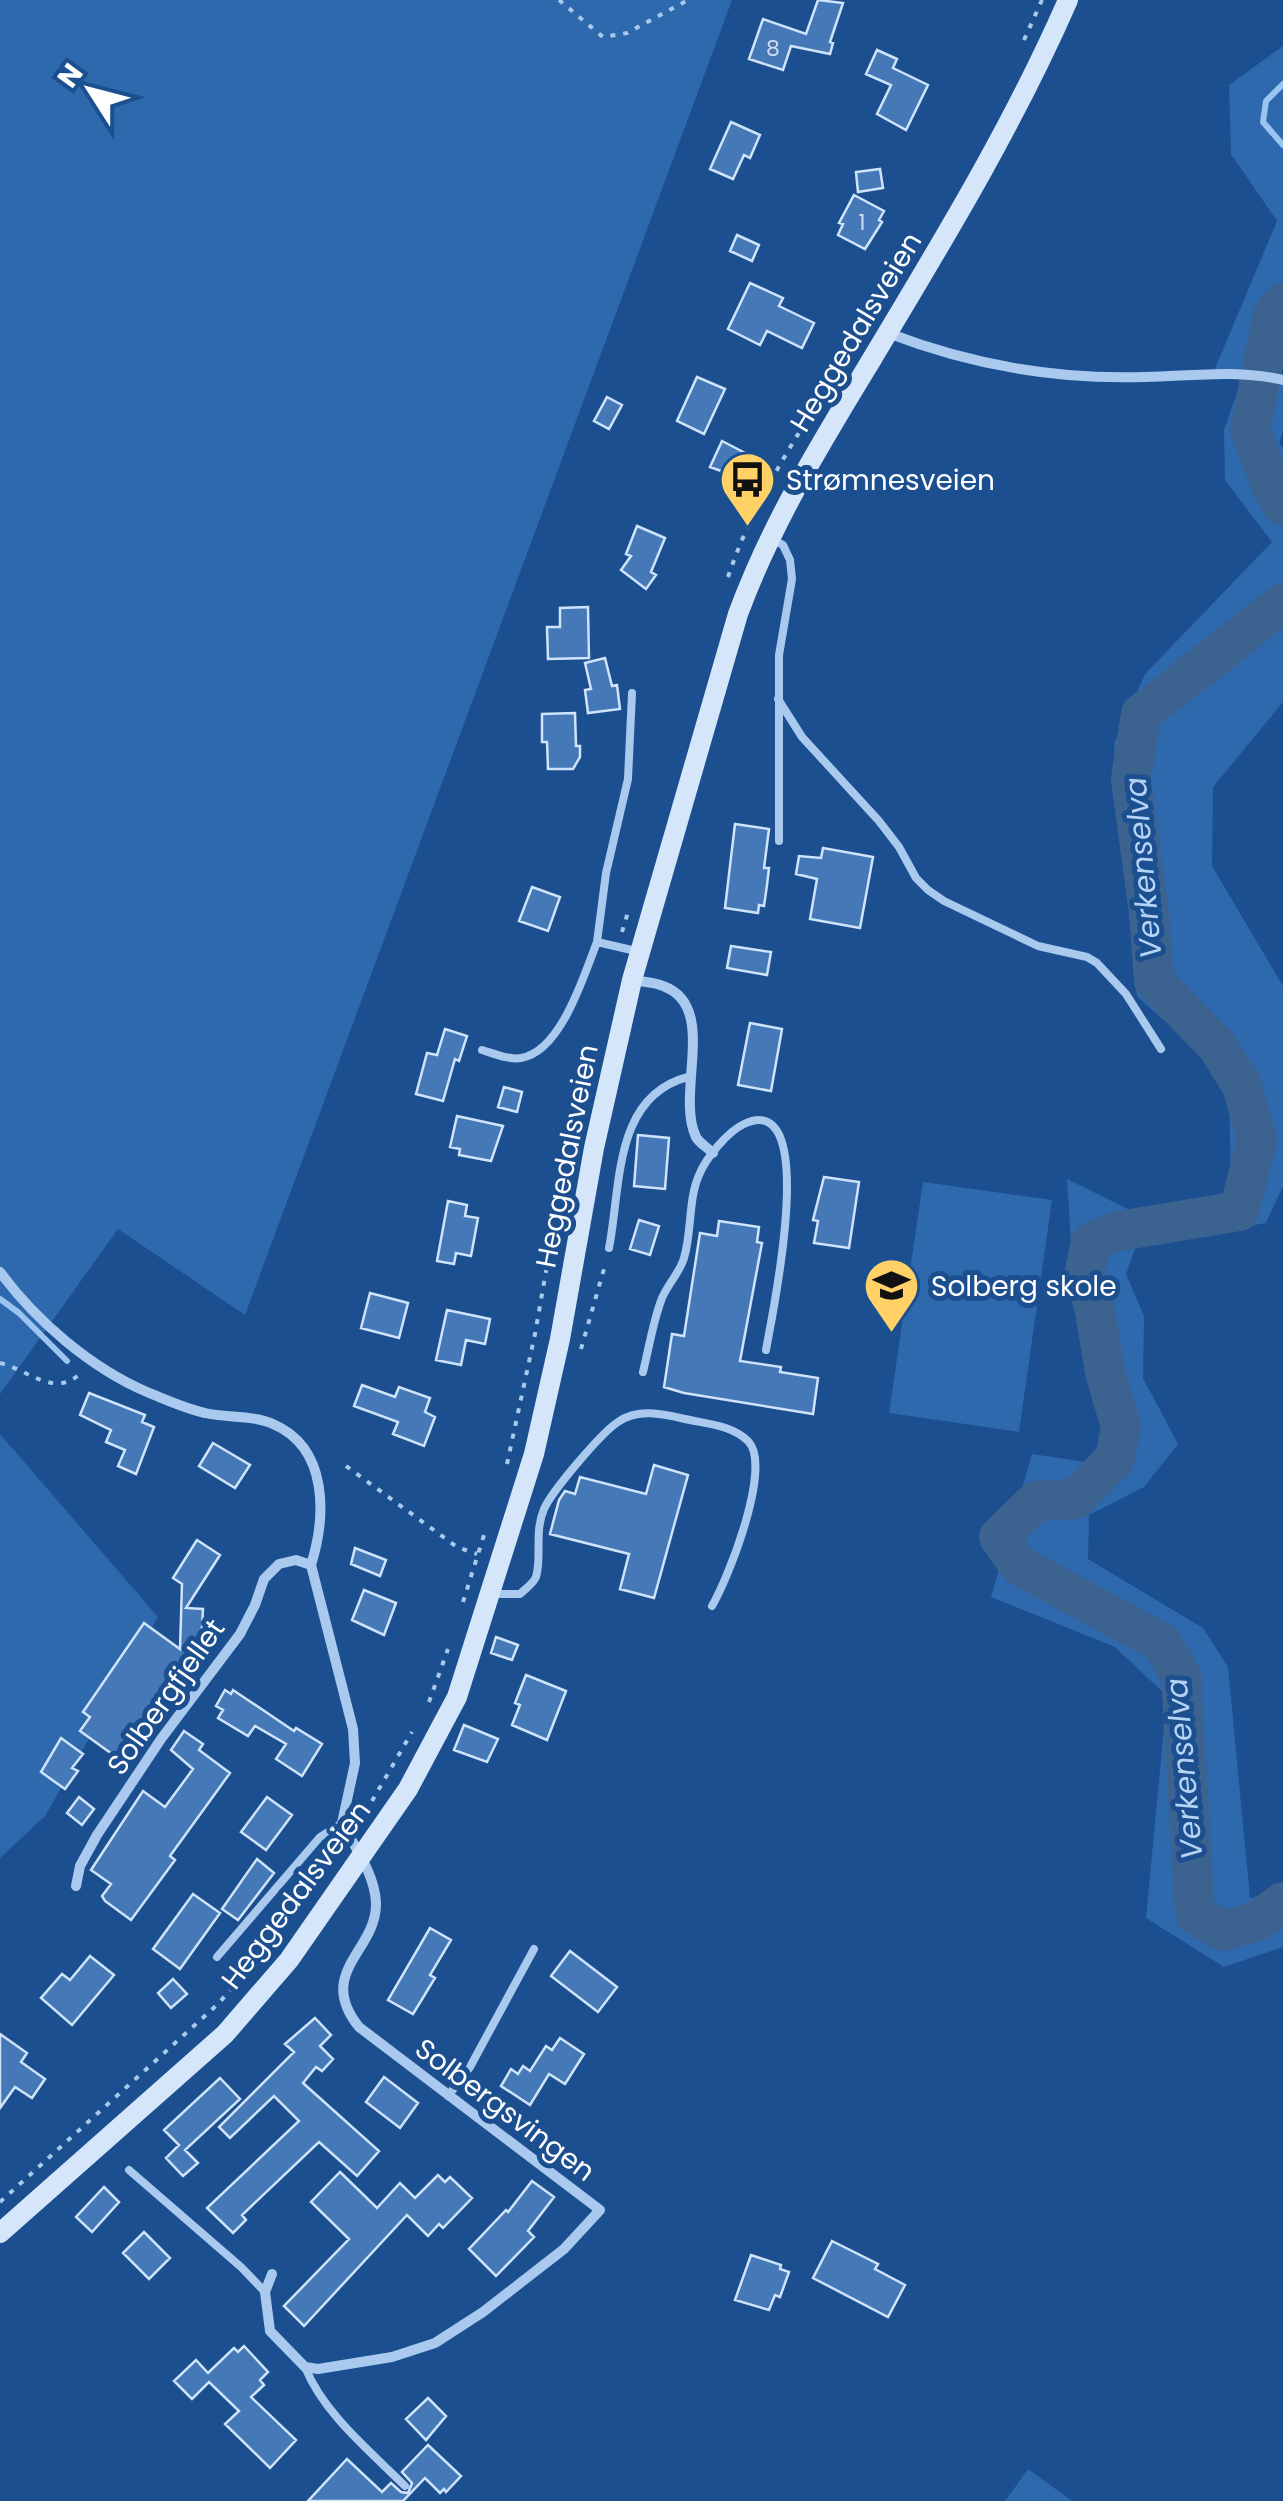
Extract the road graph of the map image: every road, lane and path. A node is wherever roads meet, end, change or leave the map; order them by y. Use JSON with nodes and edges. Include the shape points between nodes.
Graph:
{"nodes":[{"id":1,"x":559,"y":0,"type":"edge"},
{"id":2,"x":688,"y":0,"type":"edge"},
{"id":3,"x":1042,"y":0,"type":"edge"},
{"id":4,"x":1068,"y":0,"type":"edge"},
{"id":5,"x":1022,"y":46,"type":"dead end"},
{"id":6,"x":887,"y":333,"type":"junction"},
{"id":7,"x":839,"y":370,"type":"dead end"},
{"id":8,"x":1283,"y":380,"type":"edge"},
{"id":9,"x":768,"y":536,"type":"junction"},
{"id":10,"x":728,"y":578,"type":"dead end"},
{"id":11,"x":632,"y":693,"type":"dead end"},
{"id":12,"x":778,"y":698,"type":"junction"},
{"id":13,"x":780,"y":841,"type":"dead end"},
{"id":14,"x":629,"y":909,"type":"dead end"},
{"id":15,"x":597,"y":942,"type":"junction"},
{"id":16,"x":618,"y":946,"type":"junction"},
{"id":17,"x":641,"y":952,"type":"junction"},
{"id":18,"x":632,"y":980,"type":"junction"},
{"id":19,"x":595,"y":1039,"type":"dead end"},
{"id":20,"x":1161,"y":1049,"type":"dead end"},
{"id":21,"x":482,"y":1050,"type":"dead end"},
{"id":22,"x":688,"y":1077,"type":"junction"},
{"id":23,"x":713,"y":1153,"type":"junction"},
{"id":24,"x":609,"y":1248,"type":"joint"},
{"id":25,"x":0,"y":1272,"type":"edge"},
{"id":26,"x":766,"y":1350,"type":"dead end"},
{"id":27,"x":580,"y":1353,"type":"dead end"},
{"id":28,"x":93,"y":1362,"type":"junction"},
{"id":29,"x":0,"y":1363,"type":"edge"},
{"id":30,"x":643,"y":1372,"type":"dead end"},
{"id":31,"x":346,"y":1466,"type":"dead end"},
{"id":32,"x":503,"y":1477,"type":"dead end"},
{"id":33,"x":489,"y":1522,"type":"dead end"},
{"id":34,"x":477,"y":1554,"type":"junction"},
{"id":35,"x":310,"y":1565,"type":"junction"},
{"id":36,"x":491,"y":1594,"type":"junction"},
{"id":37,"x":463,"y":1602,"type":"dead end"},
{"id":38,"x":712,"y":1606,"type":"dead end"},
{"id":39,"x":454,"y":1634,"type":"dead end"},
{"id":40,"x":427,"y":1707,"type":"dead end"},
{"id":41,"x":418,"y":1723,"type":"dead end"},
{"id":42,"x":370,"y":1805,"type":"dead end"},
{"id":43,"x":342,"y":1823,"type":"junction"},
{"id":44,"x":362,"y":1858,"type":"junction"},
{"id":45,"x":76,"y":1886,"type":"dead end"},
{"id":46,"x":287,"y":1926,"type":"dead end"},
{"id":47,"x":534,"y":1949,"type":"dead end"},
{"id":48,"x":217,"y":1957,"type":"dead end"},
{"id":49,"x":448,"y":2096,"type":"junction"},
{"id":50,"x":128,"y":2170,"type":"dead end"},
{"id":51,"x":0,"y":2202,"type":"edge"},
{"id":52,"x":0,"y":2233,"type":"edge"},
{"id":53,"x":272,"y":2274,"type":"dead end"},
{"id":54,"x":265,"y":2292,"type":"junction"},
{"id":55,"x":304,"y":2366,"type":"junction"},
{"id":56,"x":404,"y":2486,"type":"dead end"}],
"edges":[{"from":1,"to":2,"type":"path","via":[[603,37],[627,33]]},
{"from":3,"to":5,"type":"path"},
{"from":4,"to":6,"type":"main road","name":"Heggedalsveien","via":[[992,158]]},
{"from":6,"to":8,"type":"street","via":[[950,356],[1055,376],[1247,374]]},
{"from":6,"to":9,"type":"main road","name":"Heggedalsveien"},
{"from":7,"to":10,"type":"path","via":[[771,476]]},
{"from":9,"to":12,"type":"lane","via":[[783,545],[792,578]]},
{"from":9,"to":17,"type":"main road","name":"Heggedalsveien","via":[[738,614]]},
{"from":11,"to":15,"type":"lane","via":[[628,779]]},
{"from":12,"to":13,"type":"lane"},
{"from":12,"to":20,"type":"lane","via":[[802,737],[878,821],[928,890],[1038,946],[1087,957],[1126,994]]},
{"from":14,"to":16,"type":"path"},
{"from":15,"to":16,"type":"lane"},
{"from":15,"to":21,"type":"lane","via":[[564,1020],[543,1048],[512,1058]]},
{"from":16,"to":17,"type":"lane"},
{"from":17,"to":18,"type":"main road","name":"Heggedalsveien"},
{"from":18,"to":22,"type":"street","via":[[664,986],[688,1005],[694,1025]]},
{"from":18,"to":36,"type":"main road","name":"Heggedalsveien","via":[[548,1395]]},
{"from":19,"to":32,"type":"path"},
{"from":22,"to":23,"type":"street","via":[[697,1139]]},
{"from":22,"to":24,"type":"lane","via":[[661,1089],[637,1115],[622,1159]]},
{"from":23,"to":26,"type":"lane","via":[[753,1120],[770,1124],[785,1147],[787,1222]]},
{"from":23,"to":30,"type":"lane","via":[[698,1176],[684,1261],[662,1298]]},
{"from":24,"to":27,"type":"path"},
{"from":25,"to":28,"type":"street"},
{"from":28,"to":29,"type":"path","via":[[70,1383],[54,1385]]},
{"from":28,"to":35,"type":"street","via":[[202,1413],[272,1423],[294,1438],[317,1474],[322,1504]]},
{"from":31,"to":34,"type":"path"},
{"from":33,"to":34,"type":"path"},
{"from":34,"to":37,"type":"path"},
{"from":35,"to":43,"type":"street","via":[[353,1728],[356,1763]]},
{"from":35,"to":45,"type":"street","name":"Solbergfjellet","via":[[278,1564],[264,1580],[240,1634],[108,1819],[80,1866]]},
{"from":36,"to":38,"type":"lane","via":[[520,1594],[532,1582],[543,1510],[618,1421],[658,1413],[734,1429],[758,1456],[748,1512]]},
{"from":36,"to":44,"type":"main road","name":"Heggedalsveien","via":[[435,1740]]},
{"from":39,"to":40,"type":"path"},
{"from":41,"to":42,"type":"path"},
{"from":43,"to":44,"type":"street"},
{"from":43,"to":48,"type":"lane","via":[[320,1836]]},
{"from":44,"to":49,"type":"street","name":"Solbergsvingen","via":[[377,1907],[347,1971],[346,2012]]},
{"from":44,"to":52,"type":"main road","name":"Heggedalsveien","via":[[289,1960],[225,2034]]},
{"from":46,"to":51,"type":"path","via":[[218,2004]]},
{"from":47,"to":49,"type":"lane"},
{"from":49,"to":55,"type":"street","name":"Solbergsvingen","via":[[600,2210],[564,2249],[435,2344],[365,2362]]},
{"from":50,"to":54,"type":"lane"},
{"from":53,"to":54,"type":"street"},
{"from":54,"to":55,"type":"street","via":[[270,2331]]},
{"from":55,"to":56,"type":"lane","via":[[340,2420]]}]}
